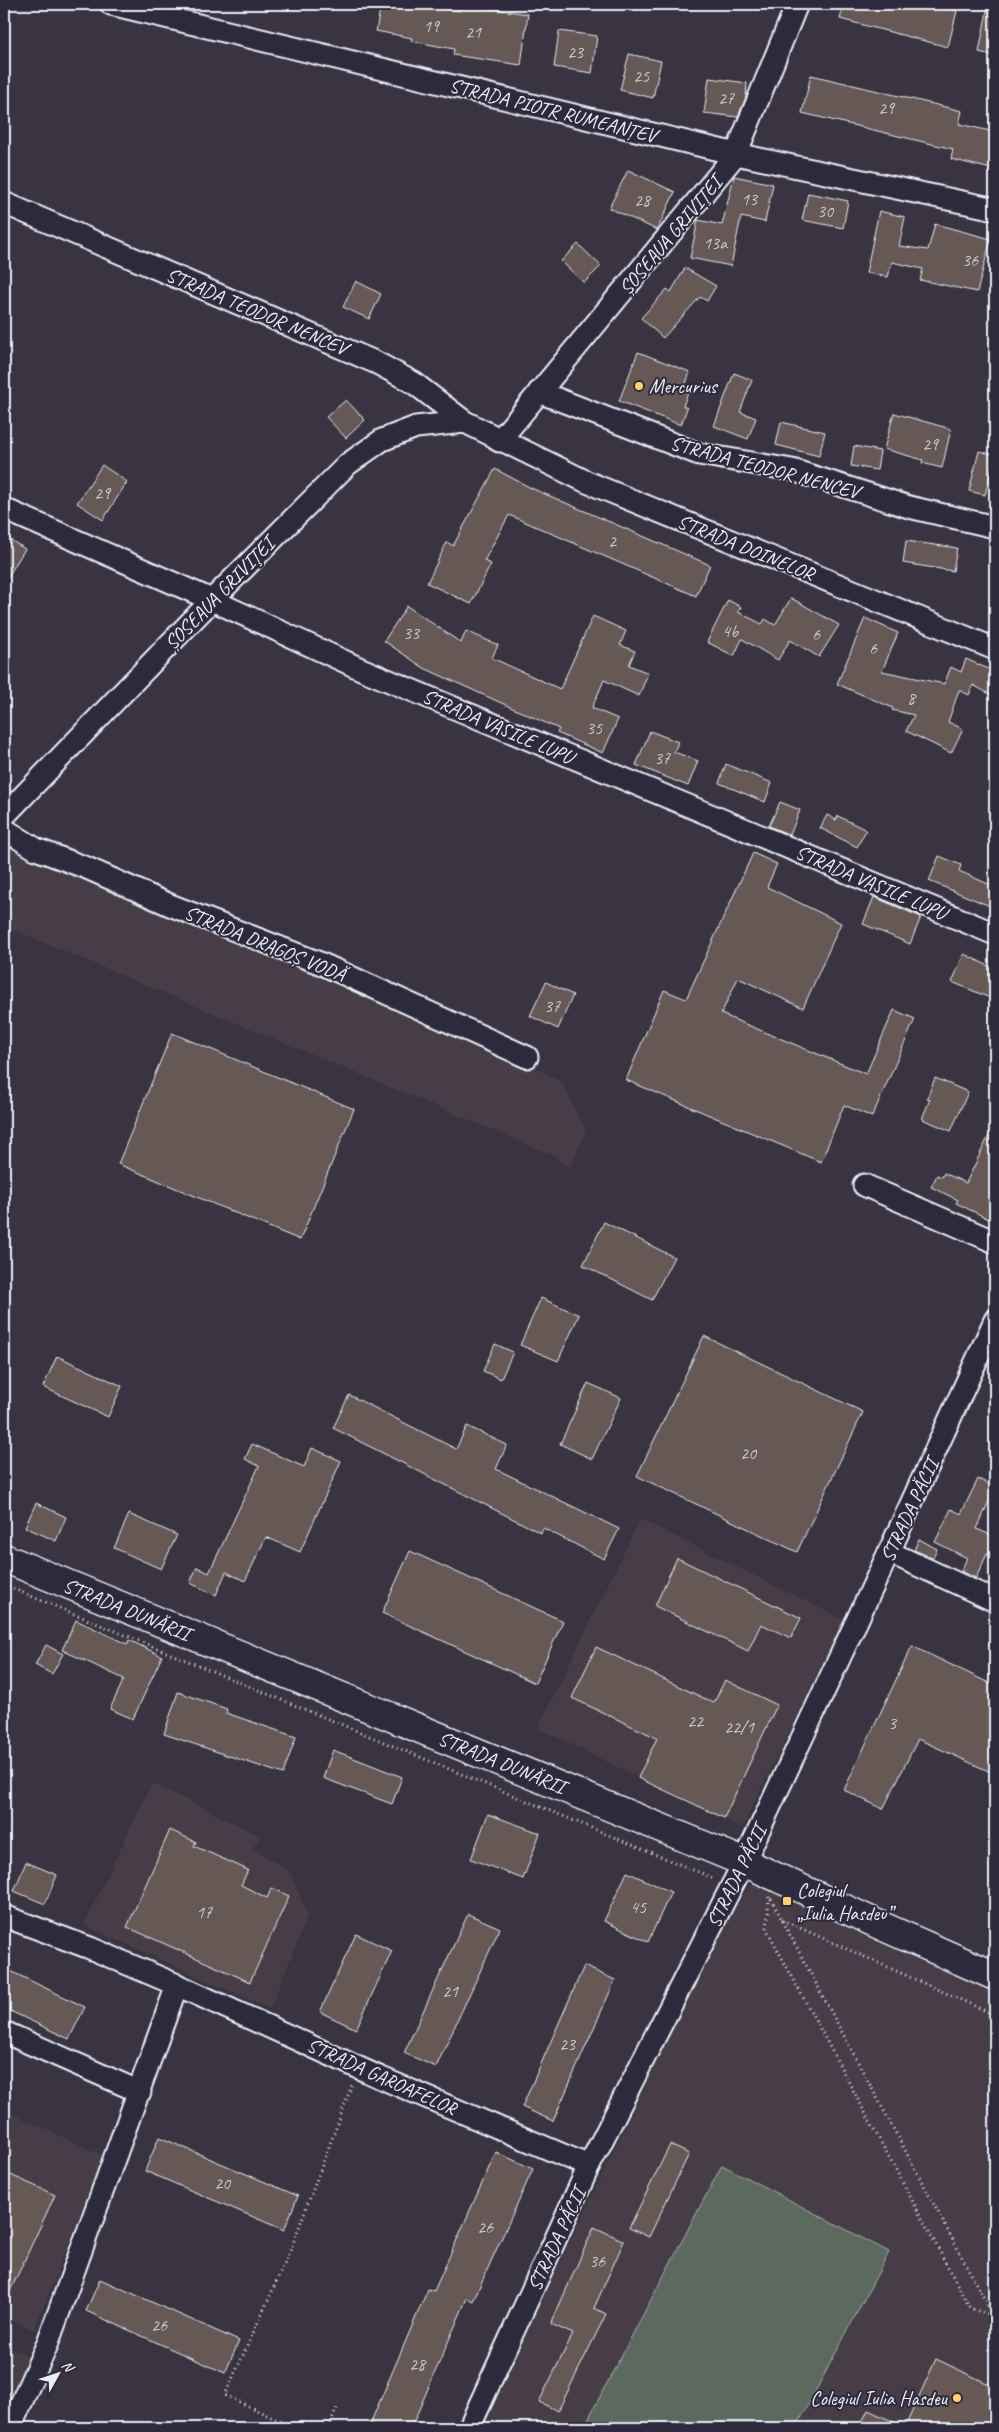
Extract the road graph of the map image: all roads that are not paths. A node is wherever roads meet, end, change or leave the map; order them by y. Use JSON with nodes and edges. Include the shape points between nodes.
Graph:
{"nodes":[{"id":1,"x":112,"y":4,"type":"edge"},
{"id":2,"x":797,"y":4,"type":"edge"},
{"id":3,"x":736,"y":154,"type":"junction"},
{"id":4,"x":4,"y":203,"type":"edge"},
{"id":5,"x":995,"y":209,"type":"edge"},
{"id":6,"x":540,"y":392,"type":"junction"},
{"id":7,"x":465,"y":422,"type":"junction"},
{"id":8,"x":499,"y":441,"type":"junction"},
{"id":9,"x":4,"y":509,"type":"edge"},
{"id":10,"x":995,"y":527,"type":"edge"},
{"id":11,"x":212,"y":600,"type":"junction"},
{"id":12,"x":995,"y":649,"type":"edge"},
{"id":13,"x":4,"y":816,"type":"edge"},
{"id":14,"x":4,"y":829,"type":"edge"},
{"id":15,"x":995,"y":934,"type":"edge"},
{"id":16,"x":527,"y":1057,"type":"dead end"},
{"id":17,"x":864,"y":1186,"type":"dead end"},
{"id":18,"x":995,"y":1242,"type":"edge"},
{"id":19,"x":995,"y":1320,"type":"edge"},
{"id":20,"x":890,"y":1552,"type":"junction"},
{"id":21,"x":4,"y":1558,"type":"edge"},
{"id":22,"x":995,"y":1601,"type":"edge"},
{"id":23,"x":748,"y":1864,"type":"junction"},
{"id":24,"x":4,"y":1916,"type":"edge"},
{"id":25,"x":995,"y":1976,"type":"edge"},
{"id":26,"x":177,"y":1985,"type":"junction"},
{"id":27,"x":4,"y":2032,"type":"edge"},
{"id":28,"x":140,"y":2092,"type":"junction"},
{"id":29,"x":589,"y":2166,"type":"junction"},
{"id":30,"x":10,"y":2428,"type":"edge"},
{"id":31,"x":469,"y":2428,"type":"edge"}],
"edges":[{"from":1,"to":3,"type":"street","name":"STRADA PIOTR RUMEANȚEV"},
{"from":2,"to":3,"type":"street","name":"ȘOSEAUA GRIVIŢEI"},
{"from":3,"to":5,"type":"street","name":"STRADA PIOTR RUMEANȚEV"},
{"from":3,"to":6,"type":"street","name":"ȘOSEAUA GRIVIŢEI"},
{"from":4,"to":7,"type":"street","name":"STRADA TEODOR NENCEV","via":[[378,363],[414,383]]},
{"from":6,"to":8,"type":"street","name":"ȘOSEAUA GRIVIŢEI"},
{"from":6,"to":10,"type":"street","name":"STRADA TEODOR NENCEV","via":[[699,454],[792,470],[909,507]]},
{"from":7,"to":8,"type":"street","name":"STRADA TEODOR NENCEV"},
{"from":7,"to":11,"type":"street","name":"ȘOSEAUA GRIVIŢEI","via":[[416,427],[382,440],[348,464]]},
{"from":8,"to":12,"type":"street","name":"STRADA DOINELOR","via":[[586,482]]},
{"from":9,"to":11,"type":"street","name":"STRADA VASILE LUPU"},
{"from":11,"to":13,"type":"street","name":"ȘOSEAUA GRIVIŢEI"},
{"from":11,"to":15,"type":"street","name":"STRADA VASILE LUPU","via":[[361,669]]},
{"from":14,"to":16,"type":"street","name":"STRADA DRAGOȘ VODĂ","via":[[36,849],[322,964]]},
{"from":17,"to":18,"type":"street"},
{"from":19,"to":20,"type":"street","name":"STRADA PĂCII"},
{"from":20,"to":22,"type":"street"},
{"from":20,"to":23,"type":"street","name":"STRADA PĂCII"},
{"from":21,"to":23,"type":"main road","name":"STRADA DUNĂRII"},
{"from":23,"to":25,"type":"main road","name":"STRADA DUNĂRII"},
{"from":23,"to":29,"type":"street","name":"STRADA PĂCII","via":[[732,1886]]},
{"from":24,"to":26,"type":"street","name":"STRADA GAROAFELOR"},
{"from":26,"to":28,"type":"street"},
{"from":26,"to":29,"type":"street","name":"STRADA GAROAFELOR"},
{"from":27,"to":28,"type":"street"},
{"from":28,"to":30,"type":"street","via":[[47,2345]]},
{"from":29,"to":31,"type":"street","name":"STRADA PĂCII"}]}
